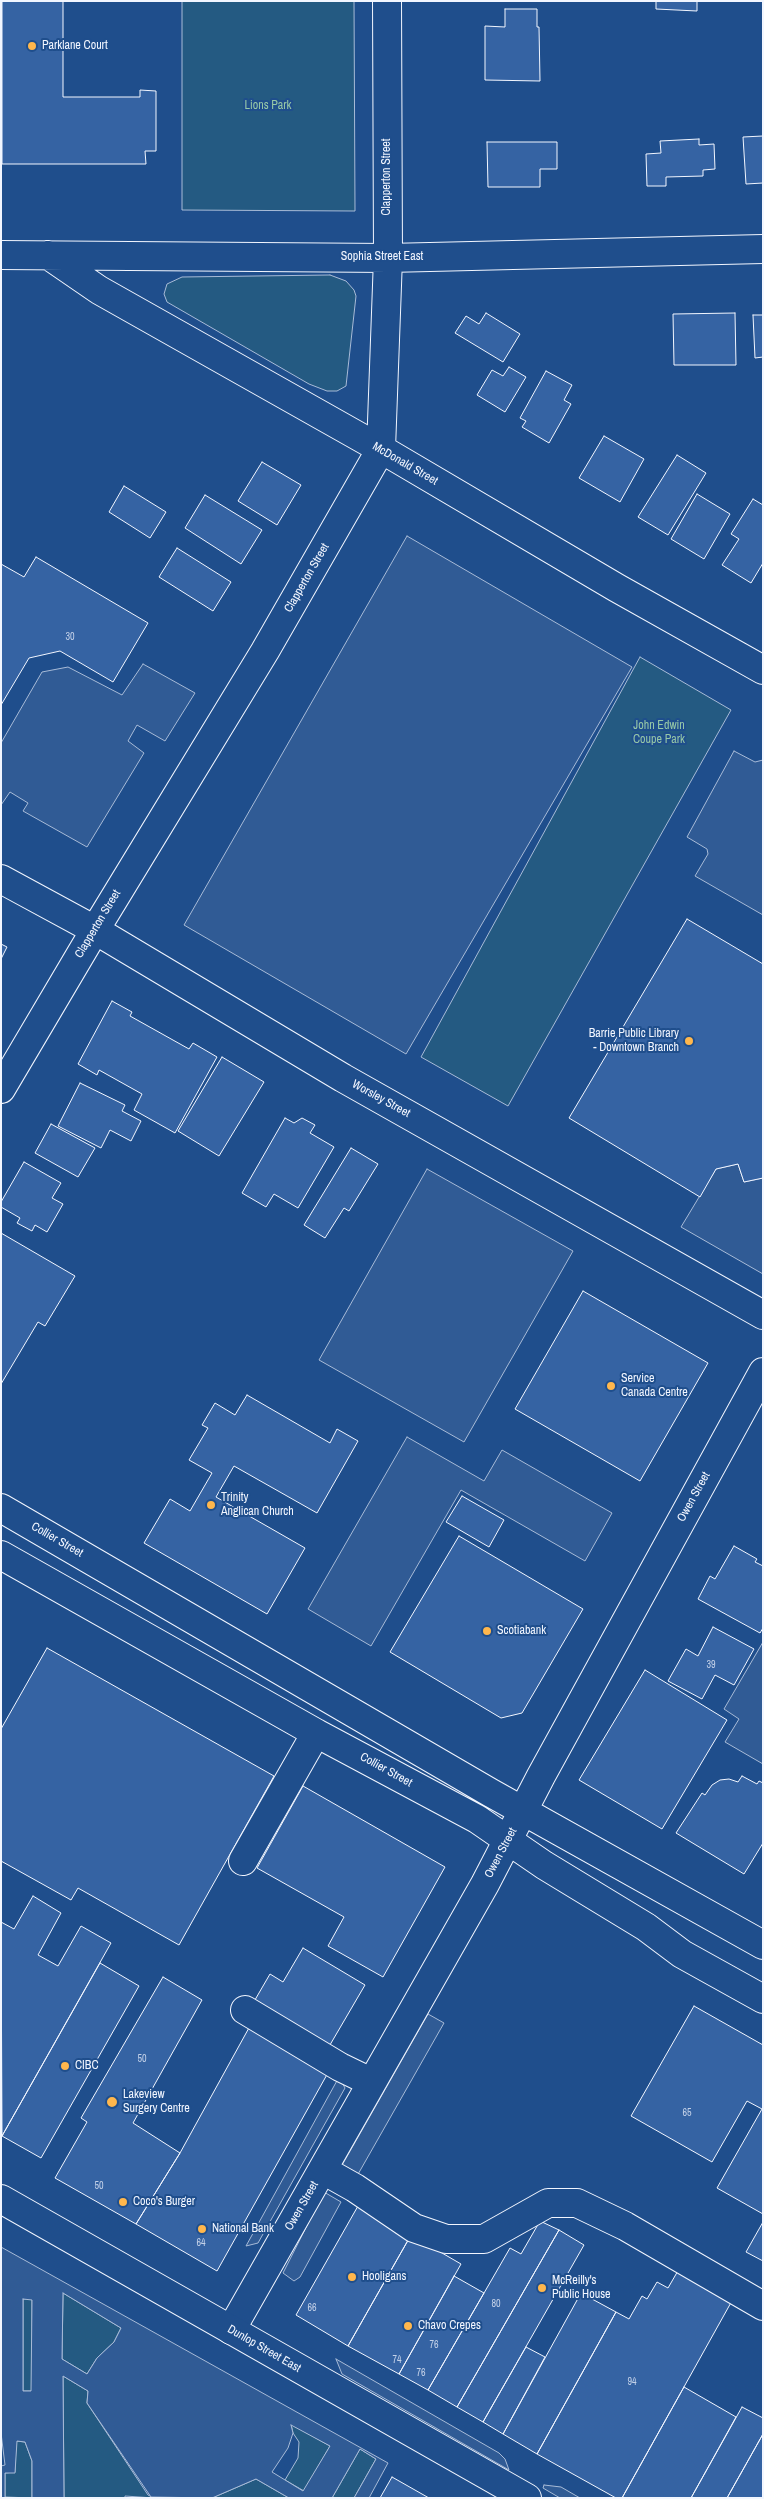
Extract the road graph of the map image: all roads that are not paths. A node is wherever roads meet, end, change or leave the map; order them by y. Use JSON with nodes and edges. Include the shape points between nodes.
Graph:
{"nodes":[{"id":1,"x":387,"y":1,"type":"edge"},
{"id":2,"x":763,"y":249,"type":"edge"},
{"id":3,"x":1,"y":255,"type":"edge"},
{"id":4,"x":48,"y":255,"type":"junction"},
{"id":5,"x":388,"y":258,"type":"junction"},
{"id":6,"x":381,"y":449,"type":"junction"},
{"id":7,"x":763,"y":670,"type":"edge"},
{"id":8,"x":1,"y":879,"type":"edge"},
{"id":9,"x":95,"y":930,"type":"junction"},
{"id":10,"x":1,"y":1089,"type":"edge"},
{"id":11,"x":763,"y":1315,"type":"edge"},
{"id":12,"x":763,"y":1372,"type":"edge"},
{"id":13,"x":1,"y":1508,"type":"edge"},
{"id":14,"x":1,"y":1555,"type":"edge"},
{"id":15,"x":316,"y":1733,"type":"junction"},
{"id":16,"x":524,"y":1811,"type":"junction"},
{"id":17,"x":509,"y":1840,"type":"junction"},
{"id":18,"x":243,"y":1862,"type":"dead end"},
{"id":19,"x":763,"y":1945,"type":"edge"},
{"id":20,"x":763,"y":1999,"type":"edge"},
{"id":21,"x":245,"y":2010,"type":"dead end"},
{"id":22,"x":371,"y":2082,"type":"junction"},
{"id":23,"x":323,"y":2170,"type":"junction"},
{"id":24,"x":1,"y":2199,"type":"edge"},
{"id":25,"x":763,"y":2306,"type":"edge"},
{"id":26,"x":231,"y":2330,"type":"junction"},
{"id":27,"x":527,"y":2498,"type":"edge"}],
"edges":[{"from":1,"to":5,"type":"street","name":"Clapperton Street"},
{"from":2,"to":5,"type":"street","name":"Sophia Street East"},
{"from":3,"to":4,"type":"street","name":"Sophia Street East"},
{"from":4,"to":5,"type":"street","name":"Sophia Street East"},
{"from":4,"to":6,"type":"street","name":"McDonald Street","via":[[99,290]]},
{"from":5,"to":6,"type":"street","name":"Clapperton Street"},
{"from":6,"to":7,"type":"street","name":"McDonald Street"},
{"from":6,"to":9,"type":"street","name":"Clapperton Street","via":[[265,651]]},
{"from":8,"to":9,"type":"street","name":"Worsley Street"},
{"from":9,"to":10,"type":"street","name":"Clapperton Street"},
{"from":9,"to":11,"type":"street","name":"Worsley Street","via":[[342,1078]]},
{"from":12,"to":16,"type":"street","name":"Owen Street","via":[[545,1767]]},
{"from":13,"to":16,"type":"street","name":"Collier Street"},
{"from":14,"to":15,"type":"street","name":"Collier Street"},
{"from":15,"to":17,"type":"street","name":"Collier Street","via":[[477,1819]]},
{"from":15,"to":18,"type":"street"},
{"from":16,"to":17,"type":"street","name":"Owen Street"},
{"from":16,"to":19,"type":"street","name":"Collier Street"},
{"from":17,"to":20,"type":"street","name":"Collier Street","via":[[646,1927],[682,1954]]},
{"from":17,"to":22,"type":"street","name":"Owen Street"},
{"from":21,"to":22,"type":"street"},
{"from":22,"to":23,"type":"street","name":"Owen Street"},
{"from":23,"to":25,"type":"street","via":[[414,2228],[446,2239],[484,2239],[548,2202],[577,2203],[625,2226]]},
{"from":23,"to":26,"type":"street","name":"Owen Street"},
{"from":24,"to":26,"type":"street","name":"Dunlop Street East"},
{"from":26,"to":27,"type":"street","name":"Dunlop Street East"}]}
